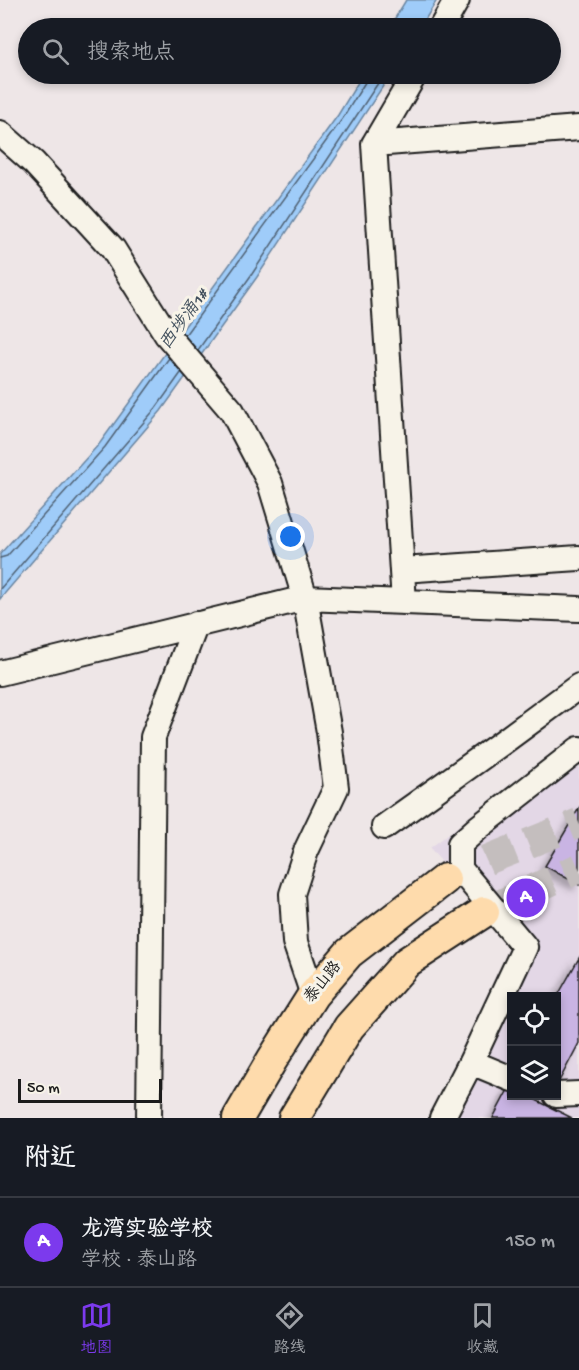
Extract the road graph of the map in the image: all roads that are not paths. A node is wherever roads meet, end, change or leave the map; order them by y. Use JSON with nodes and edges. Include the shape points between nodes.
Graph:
{"nodes":[{"id":1,"x":457,"y":0,"type":"edge"},
{"id":2,"x":447,"y":18,"type":"edge"},
{"id":3,"x":409,"y":84,"type":"edge"},
{"id":4,"x":579,"y":129,"type":"edge"},
{"id":5,"x":0,"y":133,"type":"edge"},
{"id":6,"x":374,"y":144,"type":"junction"},
{"id":7,"x":579,"y":558,"type":"edge"},
{"id":8,"x":402,"y":570,"type":"junction"},
{"id":9,"x":305,"y":598,"type":"junction"},
{"id":10,"x":404,"y":603,"type":"junction"},
{"id":11,"x":579,"y":609,"type":"edge"},
{"id":12,"x":196,"y":624,"type":"junction"},
{"id":13,"x":0,"y":673,"type":"edge"},
{"id":14,"x":579,"y":686,"type":"edge"},
{"id":15,"x":579,"y":749,"type":"edge"},
{"id":16,"x":384,"y":827,"type":"dead end"},
{"id":17,"x":445,"y":879,"type":"tunnel mouth"},
{"id":18,"x":483,"y":912,"type":"tunnel mouth"},
{"id":19,"x":313,"y":995,"type":"junction"},
{"id":20,"x":471,"y":1062,"type":"junction"},
{"id":21,"x":507,"y":1077,"type":"edge"},
{"id":22,"x":579,"y":1094,"type":"edge"},
{"id":23,"x":561,"y":1095,"type":"edge"},
{"id":24,"x":149,"y":1118,"type":"edge"},
{"id":25,"x":238,"y":1118,"type":"edge"},
{"id":26,"x":294,"y":1118,"type":"edge"},
{"id":27,"x":442,"y":1118,"type":"edge"}],
"edges":[{"from":1,"to":2,"type":"street"},
{"from":3,"to":6,"type":"street"},
{"from":4,"to":6,"type":"street"},
{"from":5,"to":9,"type":"street","via":[[34,163],[113,249],[167,335],[232,411],[270,483]]},
{"from":6,"to":8,"type":"street"},
{"from":7,"to":8,"type":"street"},
{"from":8,"to":10,"type":"street"},
{"from":9,"to":10,"type":"street"},
{"from":9,"to":12,"type":"street"},
{"from":9,"to":19,"type":"street","via":[[336,788],[306,851],[292,894],[295,942]]},
{"from":10,"to":11,"type":"street"},
{"from":12,"to":13,"type":"street"},
{"from":12,"to":24,"type":"street","via":[[153,737]]},
{"from":14,"to":16,"type":"street"},
{"from":15,"to":20,"type":"street","via":[[460,844],[460,869],[525,947]]},
{"from":17,"to":19,"type":"main road","name":"泰山路","via":[[349,953]]},
{"from":18,"to":26,"type":"main road","via":[[406,962],[349,1027]]},
{"from":19,"to":25,"type":"main road","name":"泰山路"},
{"from":20,"to":21,"type":"street"},
{"from":20,"to":27,"type":"street"},
{"from":22,"to":23,"type":"street"}]}
